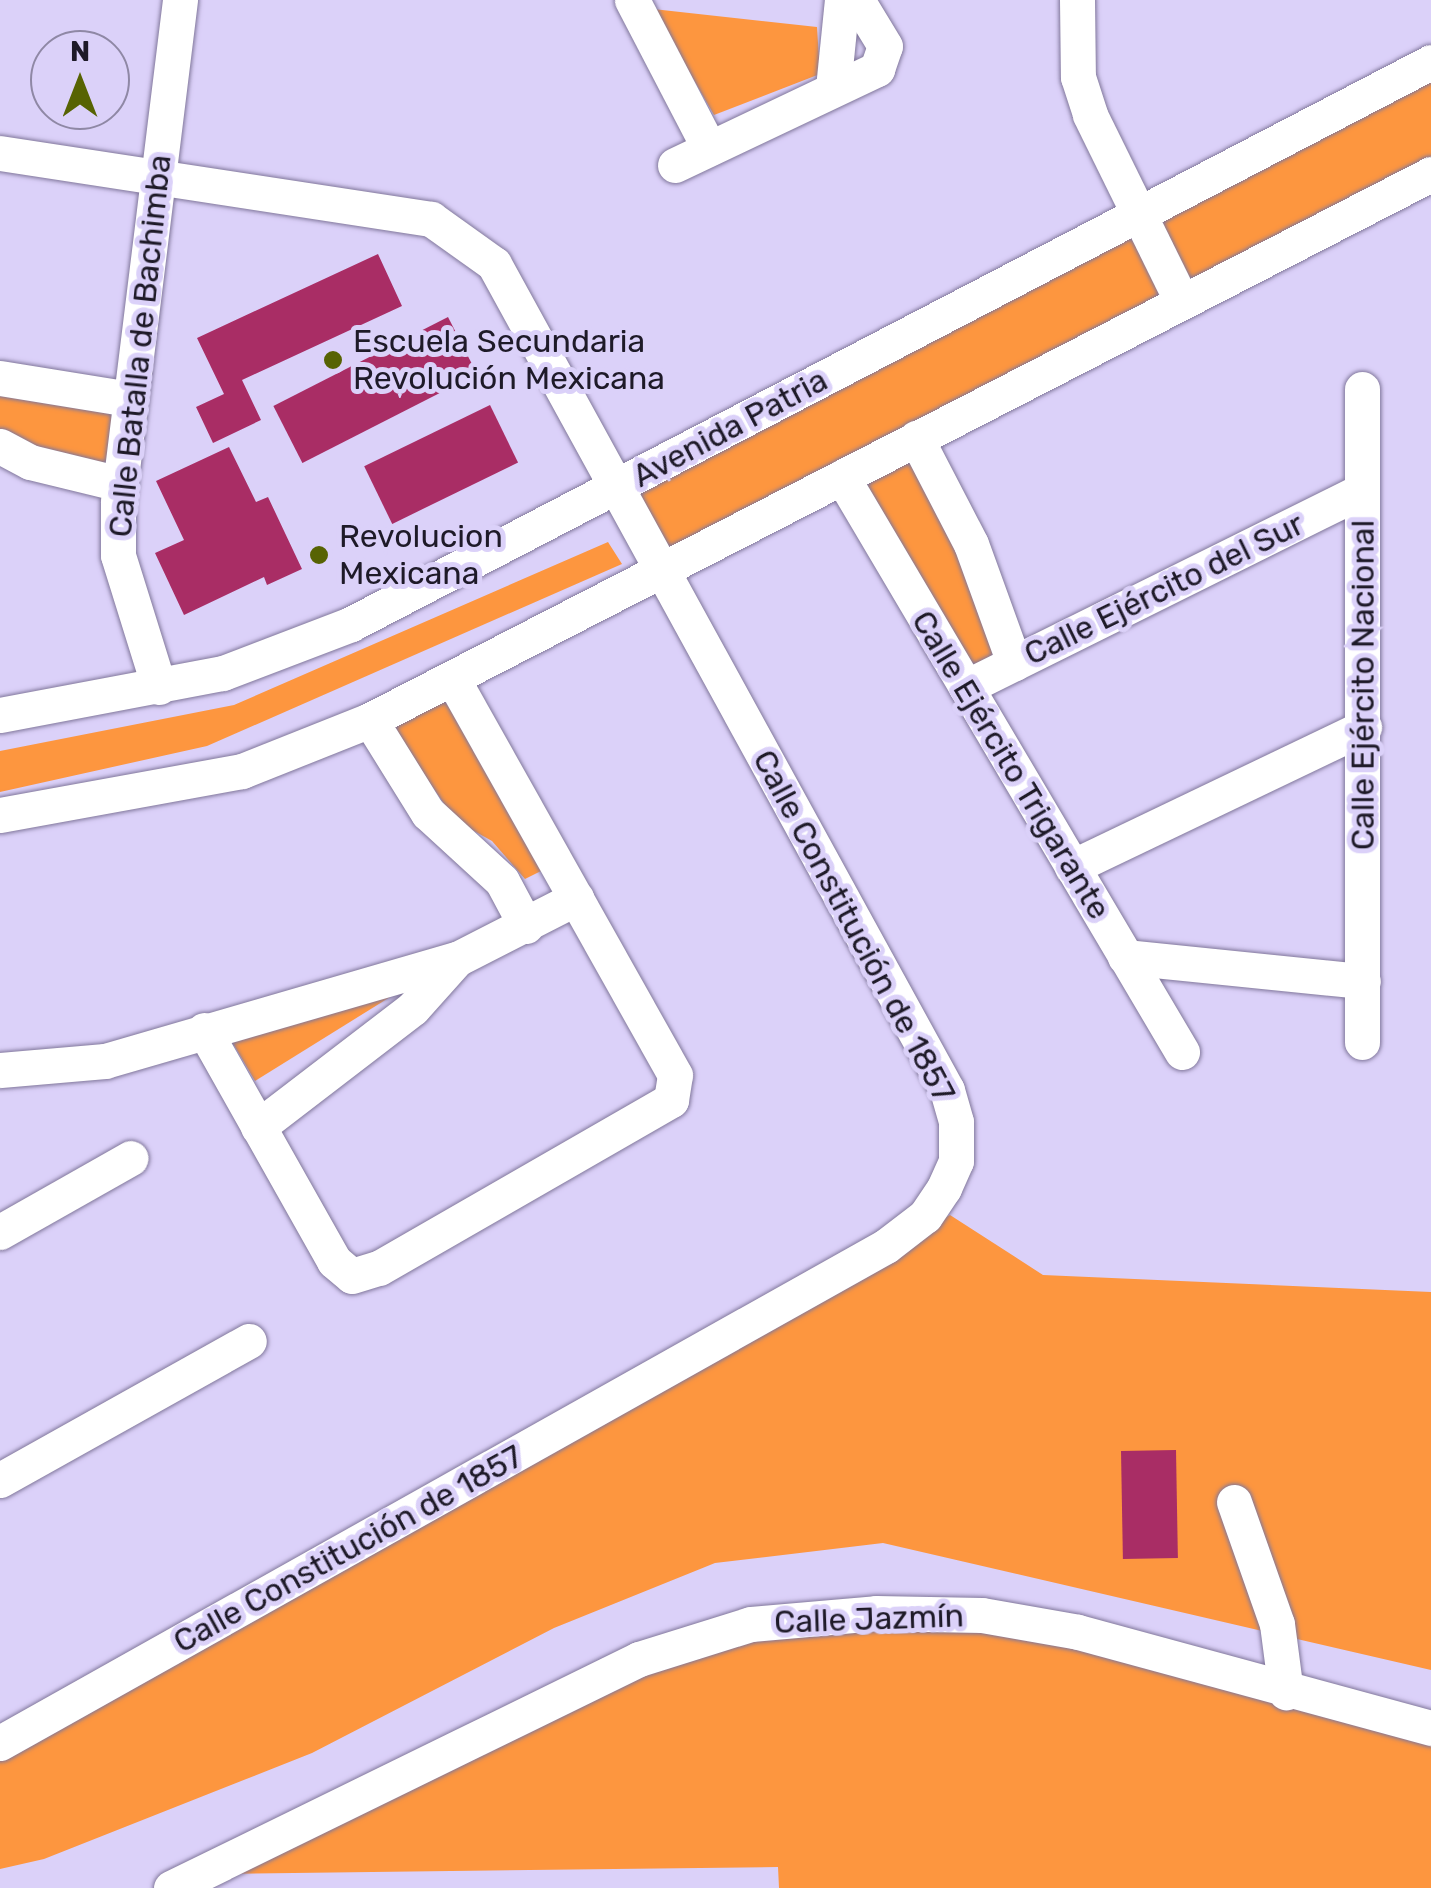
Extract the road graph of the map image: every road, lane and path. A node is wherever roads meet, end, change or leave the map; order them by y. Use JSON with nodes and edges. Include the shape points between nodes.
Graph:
{"nodes":[{"id":1,"x":180,"y":0,"type":"edge"},
{"id":2,"x":632,"y":0,"type":"edge"},
{"id":3,"x":842,"y":0,"type":"edge"},
{"id":4,"x":858,"y":0,"type":"edge"},
{"id":5,"x":1078,"y":0,"type":"edge"},
{"id":6,"x":1431,"y":62,"type":"edge"},
{"id":7,"x":832,"y":88,"type":"junction"},
{"id":8,"x":710,"y":148,"type":"junction"},
{"id":9,"x":0,"y":153,"type":"edge"},
{"id":10,"x":675,"y":166,"type":"dead end"},
{"id":11,"x":1431,"y":174,"type":"edge"},
{"id":12,"x":158,"y":177,"type":"junction"},
{"id":13,"x":1139,"y":215,"type":"junction"},
{"id":14,"x":1182,"y":302,"type":"junction"},
{"id":15,"x":0,"y":378,"type":"edge"},
{"id":16,"x":1362,"y":389,"type":"dead end"},
{"id":17,"x":130,"y":399,"type":"junction"},
{"id":18,"x":916,"y":438,"type":"junction"},
{"id":19,"x":0,"y":446,"type":"edge"},
{"id":20,"x":842,"y":477,"type":"junction"},
{"id":21,"x":120,"y":484,"type":"junction"},
{"id":22,"x":617,"y":487,"type":"junction"},
{"id":23,"x":1362,"y":490,"type":"junction"},
{"id":24,"x":662,"y":569,"type":"junction"},
{"id":25,"x":1014,"y":663,"type":"junction"},
{"id":26,"x":452,"y":678,"type":"junction"},
{"id":27,"x":159,"y":687,"type":"junction"},
{"id":28,"x":966,"y":687,"type":"junction"},
{"id":29,"x":0,"y":715,"type":"edge"},
{"id":30,"x":370,"y":720,"type":"junction"},
{"id":31,"x":1364,"y":727,"type":"junction"},
{"id":32,"x":0,"y":815,"type":"edge"},
{"id":33,"x":1072,"y":867,"type":"junction"},
{"id":34,"x":576,"y":898,"type":"junction"},
{"id":35,"x":526,"y":926,"type":"junction"},
{"id":36,"x":1125,"y":957,"type":"junction"},
{"id":37,"x":458,"y":960,"type":"junction"},
{"id":38,"x":1363,"y":981,"type":"junction"},
{"id":39,"x":204,"y":1030,"type":"junction"},
{"id":40,"x":1362,"y":1042,"type":"dead end"},
{"id":41,"x":1182,"y":1052,"type":"dead end"},
{"id":42,"x":0,"y":1070,"type":"edge"},
{"id":43,"x":258,"y":1127,"type":"junction"},
{"id":44,"x":132,"y":1158,"type":"dead end"},
{"id":45,"x":0,"y":1232,"type":"edge"},
{"id":46,"x":249,"y":1342,"type":"dead end"},
{"id":47,"x":0,"y":1480,"type":"edge"},
{"id":48,"x":1234,"y":1502,"type":"dead end"},
{"id":49,"x":1286,"y":1692,"type":"junction"},
{"id":50,"x":1431,"y":1728,"type":"edge"},
{"id":51,"x":0,"y":1742,"type":"edge"},
{"id":52,"x":172,"y":1888,"type":"edge"}],
"edges":[{"from":1,"to":12,"type":"street","name":"Calle Batalla de Bachimba"},
{"from":2,"to":8,"type":"street"},
{"from":3,"to":7,"type":"street"},
{"from":4,"to":7,"type":"street","via":[[885,59]]},
{"from":5,"to":13,"type":"street","via":[[1078,76]]},
{"from":6,"to":13,"type":"street","name":"Avenida Patria"},
{"from":7,"to":8,"type":"street"},
{"from":8,"to":10,"type":"street"},
{"from":9,"to":12,"type":"street","name":"Calle Constitución de 1857"},
{"from":11,"to":14,"type":"street"},
{"from":12,"to":17,"type":"street","name":"Calle Batalla de Bachimba"},
{"from":12,"to":22,"type":"street","name":"Calle Constitución de 1857","via":[[431,219],[470,241],[494,264]]},
{"from":13,"to":14,"type":"street"},
{"from":13,"to":22,"type":"street","name":"Avenida Patria"},
{"from":14,"to":18,"type":"street"},
{"from":15,"to":17,"type":"street"},
{"from":16,"to":23,"type":"street","name":"Calle Ejército Nacional"},
{"from":17,"to":21,"type":"street","name":"Calle Batalla de Bachimba"},
{"from":18,"to":20,"type":"street"},
{"from":18,"to":25,"type":"street","name":"Calle Ejército Trigarante","via":[[970,544]]},
{"from":19,"to":21,"type":"street","via":[[30,462]]},
{"from":20,"to":24,"type":"street"},
{"from":20,"to":28,"type":"street","name":"Calle Ejército Trigarante"},
{"from":21,"to":27,"type":"street","name":"Calle Batalla de Bachimba","via":[[118,555]]},
{"from":22,"to":24,"type":"street","name":"Calle Constitución de 1857"},
{"from":22,"to":27,"type":"street","name":"Avenida Patria","via":[[351,624],[223,673]]},
{"from":23,"to":25,"type":"street","name":"Calle Ejército del Sur"},
{"from":23,"to":31,"type":"street","name":"Calle Ejército Nacional"},
{"from":24,"to":26,"type":"street"},
{"from":24,"to":51,"type":"street","name":"Calle Constitución de 1857","via":[[946,1090],[956,1161],[944,1188],[925,1216],[886,1246]]},
{"from":25,"to":28,"type":"street","name":"Calle Ejército del Sur"},
{"from":26,"to":30,"type":"street"},
{"from":26,"to":34,"type":"street"},
{"from":27,"to":29,"type":"street","name":"Avenida Patria"},
{"from":28,"to":33,"type":"street","name":"Calle Ejército Trigarante"},
{"from":30,"to":32,"type":"street","via":[[242,771]]},
{"from":30,"to":35,"type":"street","via":[[428,814],[502,881]]},
{"from":31,"to":33,"type":"street"},
{"from":31,"to":38,"type":"street","name":"Calle Ejército Nacional"},
{"from":33,"to":36,"type":"street","name":"Calle Ejército Trigarante"},
{"from":34,"to":35,"type":"street"},
{"from":34,"to":43,"type":"street","via":[[676,1076],[664,1106],[379,1268],[352,1276],[334,1261]]},
{"from":35,"to":37,"type":"street"},
{"from":36,"to":38,"type":"street"},
{"from":36,"to":41,"type":"street","name":"Calle Ejército Trigarante"},
{"from":37,"to":39,"type":"street"},
{"from":37,"to":43,"type":"street","via":[[413,1008]]},
{"from":38,"to":40,"type":"street","name":"Calle Ejército Nacional"},
{"from":39,"to":42,"type":"street","via":[[105,1061]]},
{"from":39,"to":43,"type":"street"},
{"from":44,"to":45,"type":"street"},
{"from":46,"to":47,"type":"street"},
{"from":48,"to":49,"type":"street","via":[[1278,1624]]},
{"from":49,"to":50,"type":"street","name":"Calle Jazmín"},
{"from":49,"to":52,"type":"street","name":"Calle Jazmín","via":[[1078,1632],[982,1615],[876,1612],[750,1624],[638,1660]]}]}
